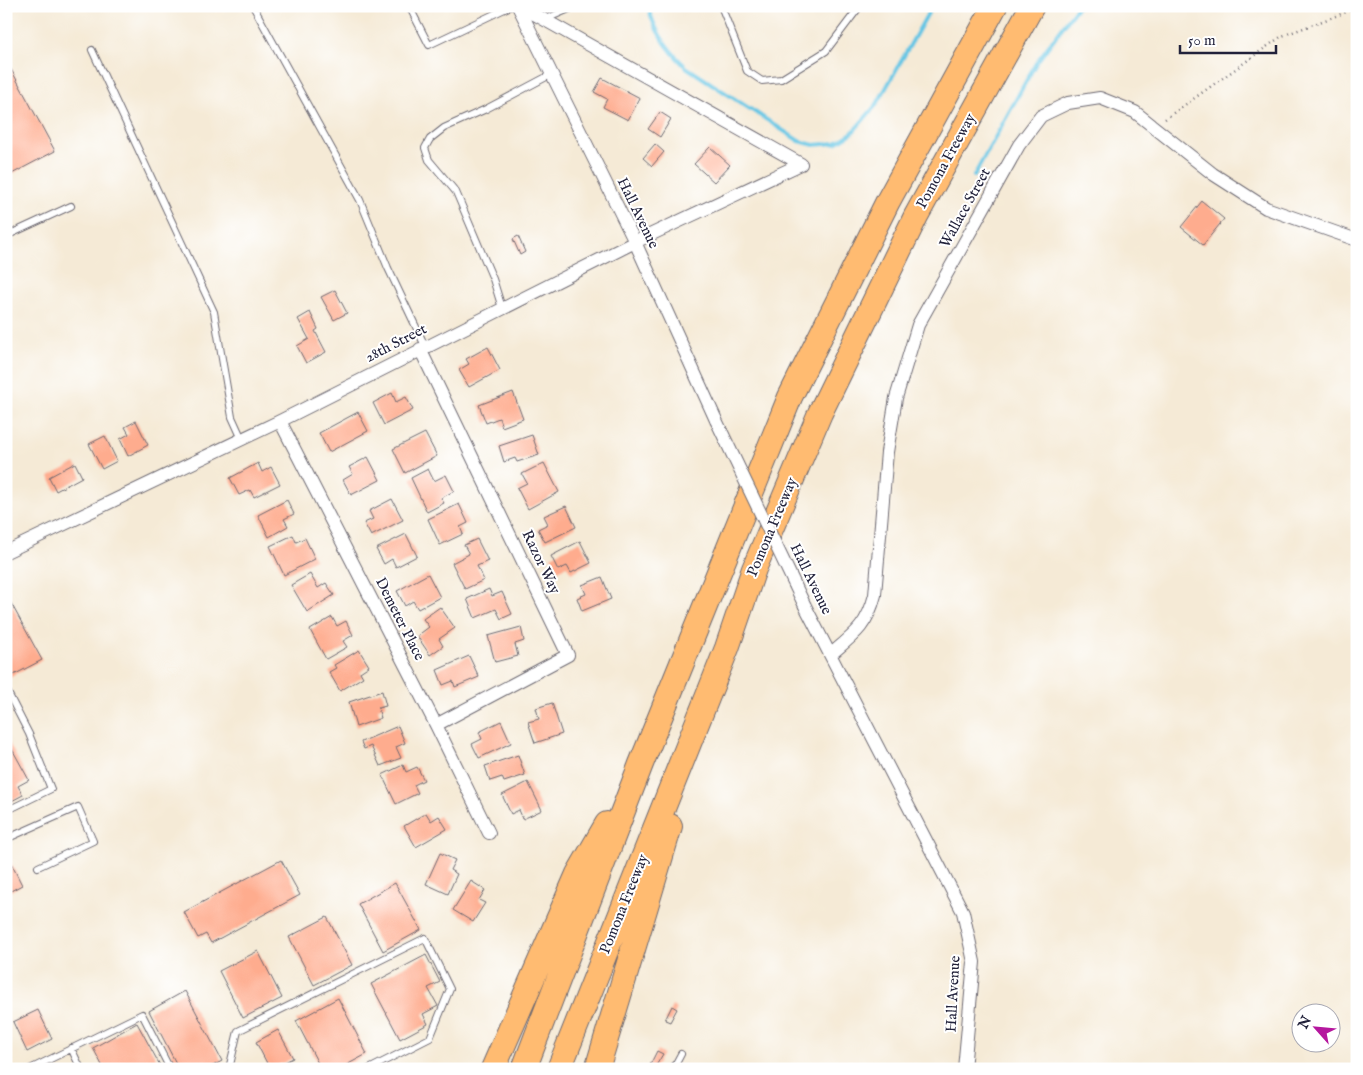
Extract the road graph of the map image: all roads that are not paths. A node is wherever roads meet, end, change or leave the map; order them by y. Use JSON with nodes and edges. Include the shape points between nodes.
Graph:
{"nodes":[{"id":1,"x":253,"y":6,"type":"edge"},
{"id":2,"x":410,"y":6,"type":"edge"},
{"id":3,"x":511,"y":6,"type":"edge"},
{"id":4,"x":519,"y":6,"type":"edge"},
{"id":5,"x":576,"y":6,"type":"edge"},
{"id":6,"x":721,"y":6,"type":"edge"},
{"id":7,"x":860,"y":6,"type":"edge"},
{"id":8,"x":995,"y":6,"type":"edge"},
{"id":9,"x":1032,"y":6,"type":"edge"},
{"id":10,"x":544,"y":20,"type":"junction"},
{"id":11,"x":92,"y":50,"type":"dead end"},
{"id":12,"x":552,"y":74,"type":"junction"},
{"id":13,"x":801,"y":164,"type":"joint"},
{"id":14,"x":71,"y":206,"type":"dead end"},
{"id":15,"x":6,"y":236,"type":"edge"},
{"id":16,"x":1357,"y":240,"type":"edge"},
{"id":17,"x":635,"y":242,"type":"junction"},
{"id":18,"x":502,"y":308,"type":"junction"},
{"id":19,"x":422,"y":348,"type":"junction"},
{"id":20,"x":280,"y":421,"type":"junction"},
{"id":21,"x":242,"y":439,"type":"junction"},
{"id":22,"x":6,"y":552,"type":"edge"},
{"id":23,"x":727,"y":648,"type":"junction"},
{"id":24,"x":831,"y":654,"type":"junction"},
{"id":25,"x":6,"y":689,"type":"edge"},
{"id":26,"x":436,"y":725,"type":"junction"},
{"id":27,"x":641,"y":764,"type":"junction"},
{"id":28,"x":6,"y":811,"type":"edge"},
{"id":29,"x":489,"y":833,"type":"dead end"},
{"id":30,"x":6,"y":839,"type":"edge"},
{"id":31,"x":38,"y":867,"type":"dead end"},
{"id":32,"x":71,"y":1048,"type":"junction"},
{"id":33,"x":681,"y":1054,"type":"dead end"},
{"id":34,"x":30,"y":1069,"type":"edge"},
{"id":35,"x":81,"y":1069,"type":"edge"},
{"id":36,"x":170,"y":1069,"type":"edge"},
{"id":37,"x":229,"y":1069,"type":"edge"},
{"id":38,"x":368,"y":1069,"type":"edge"},
{"id":39,"x":493,"y":1069,"type":"edge"},
{"id":40,"x":524,"y":1069,"type":"edge"},
{"id":41,"x":559,"y":1069,"type":"edge"},
{"id":42,"x":597,"y":1069,"type":"edge"},
{"id":43,"x":673,"y":1069,"type":"edge"},
{"id":44,"x":964,"y":1069,"type":"edge"}],
"edges":[{"from":1,"to":19,"type":"lane","via":[[360,200]]},
{"from":2,"to":3,"type":"lane","via":[[429,45]]},
{"from":4,"to":10,"type":"street","name":"Hall Avenue"},
{"from":4,"to":12,"type":"street","name":"Hall Avenue"},
{"from":5,"to":10,"type":"lane"},
{"from":6,"to":7,"type":"lane","via":[[748,71],[762,81],[781,79],[826,51]]},
{"from":8,"to":27,"type":"highway","name":"Pomona Freeway","via":[[888,201],[790,397]]},
{"from":9,"to":23,"type":"highway","name":"Pomona Freeway","via":[[916,216],[820,413],[754,569]]},
{"from":10,"to":13,"type":"street","name":"Hall Avenue"},
{"from":11,"to":21,"type":"lane","via":[[214,312],[232,417]]},
{"from":12,"to":17,"type":"street","name":"Hall Avenue"},
{"from":12,"to":18,"type":"lane","via":[[444,128],[430,139],[425,148],[429,160],[456,192]]},
{"from":13,"to":17,"type":"street","name":"28th Street"},
{"from":14,"to":15,"type":"lane"},
{"from":16,"to":24,"type":"street","name":"Wallace Street","via":[[1266,208],[1213,174],[1135,112],[1100,98],[1068,103],[1041,116],[1019,145],[918,325],[896,398],[886,452],[875,595],[870,615],[857,633]]},
{"from":17,"to":18,"type":"street","name":"28th Street"},
{"from":17,"to":24,"type":"street","name":"Hall Avenue","bridge":true,"via":[[716,420]]},
{"from":18,"to":19,"type":"street","name":"28th Street"},
{"from":19,"to":20,"type":"street","name":"28th Street"},
{"from":19,"to":26,"type":"street","name":"Razor Way","via":[[568,655]]},
{"from":20,"to":21,"type":"street","name":"28th Street"},
{"from":20,"to":26,"type":"street","name":"Demeter Place"},
{"from":21,"to":22,"type":"street","name":"28th Street"},
{"from":23,"to":41,"type":"highway","name":"Pomona Freeway"},
{"from":23,"to":42,"type":"highway"},
{"from":24,"to":44,"type":"street","name":"Hall Avenue","via":[[963,912],[974,962]]},
{"from":25,"to":28,"type":"lane","via":[[30,734],[51,789]]},
{"from":26,"to":29,"type":"street","name":"Demeter Place"},
{"from":27,"to":39,"type":"highway","via":[[578,874]]},
{"from":27,"to":40,"type":"highway","name":"Pomona Freeway"},
{"from":30,"to":31,"type":"lane","via":[[78,807],[93,841]]},
{"from":32,"to":34,"type":"lane"},
{"from":32,"to":35,"type":"lane"},
{"from":32,"to":36,"type":"lane","via":[[142,1014]]},
{"from":33,"to":43,"type":"lane"},
{"from":37,"to":38,"type":"lane","via":[[238,1031],[425,938],[450,989],[430,1038]]}]}
